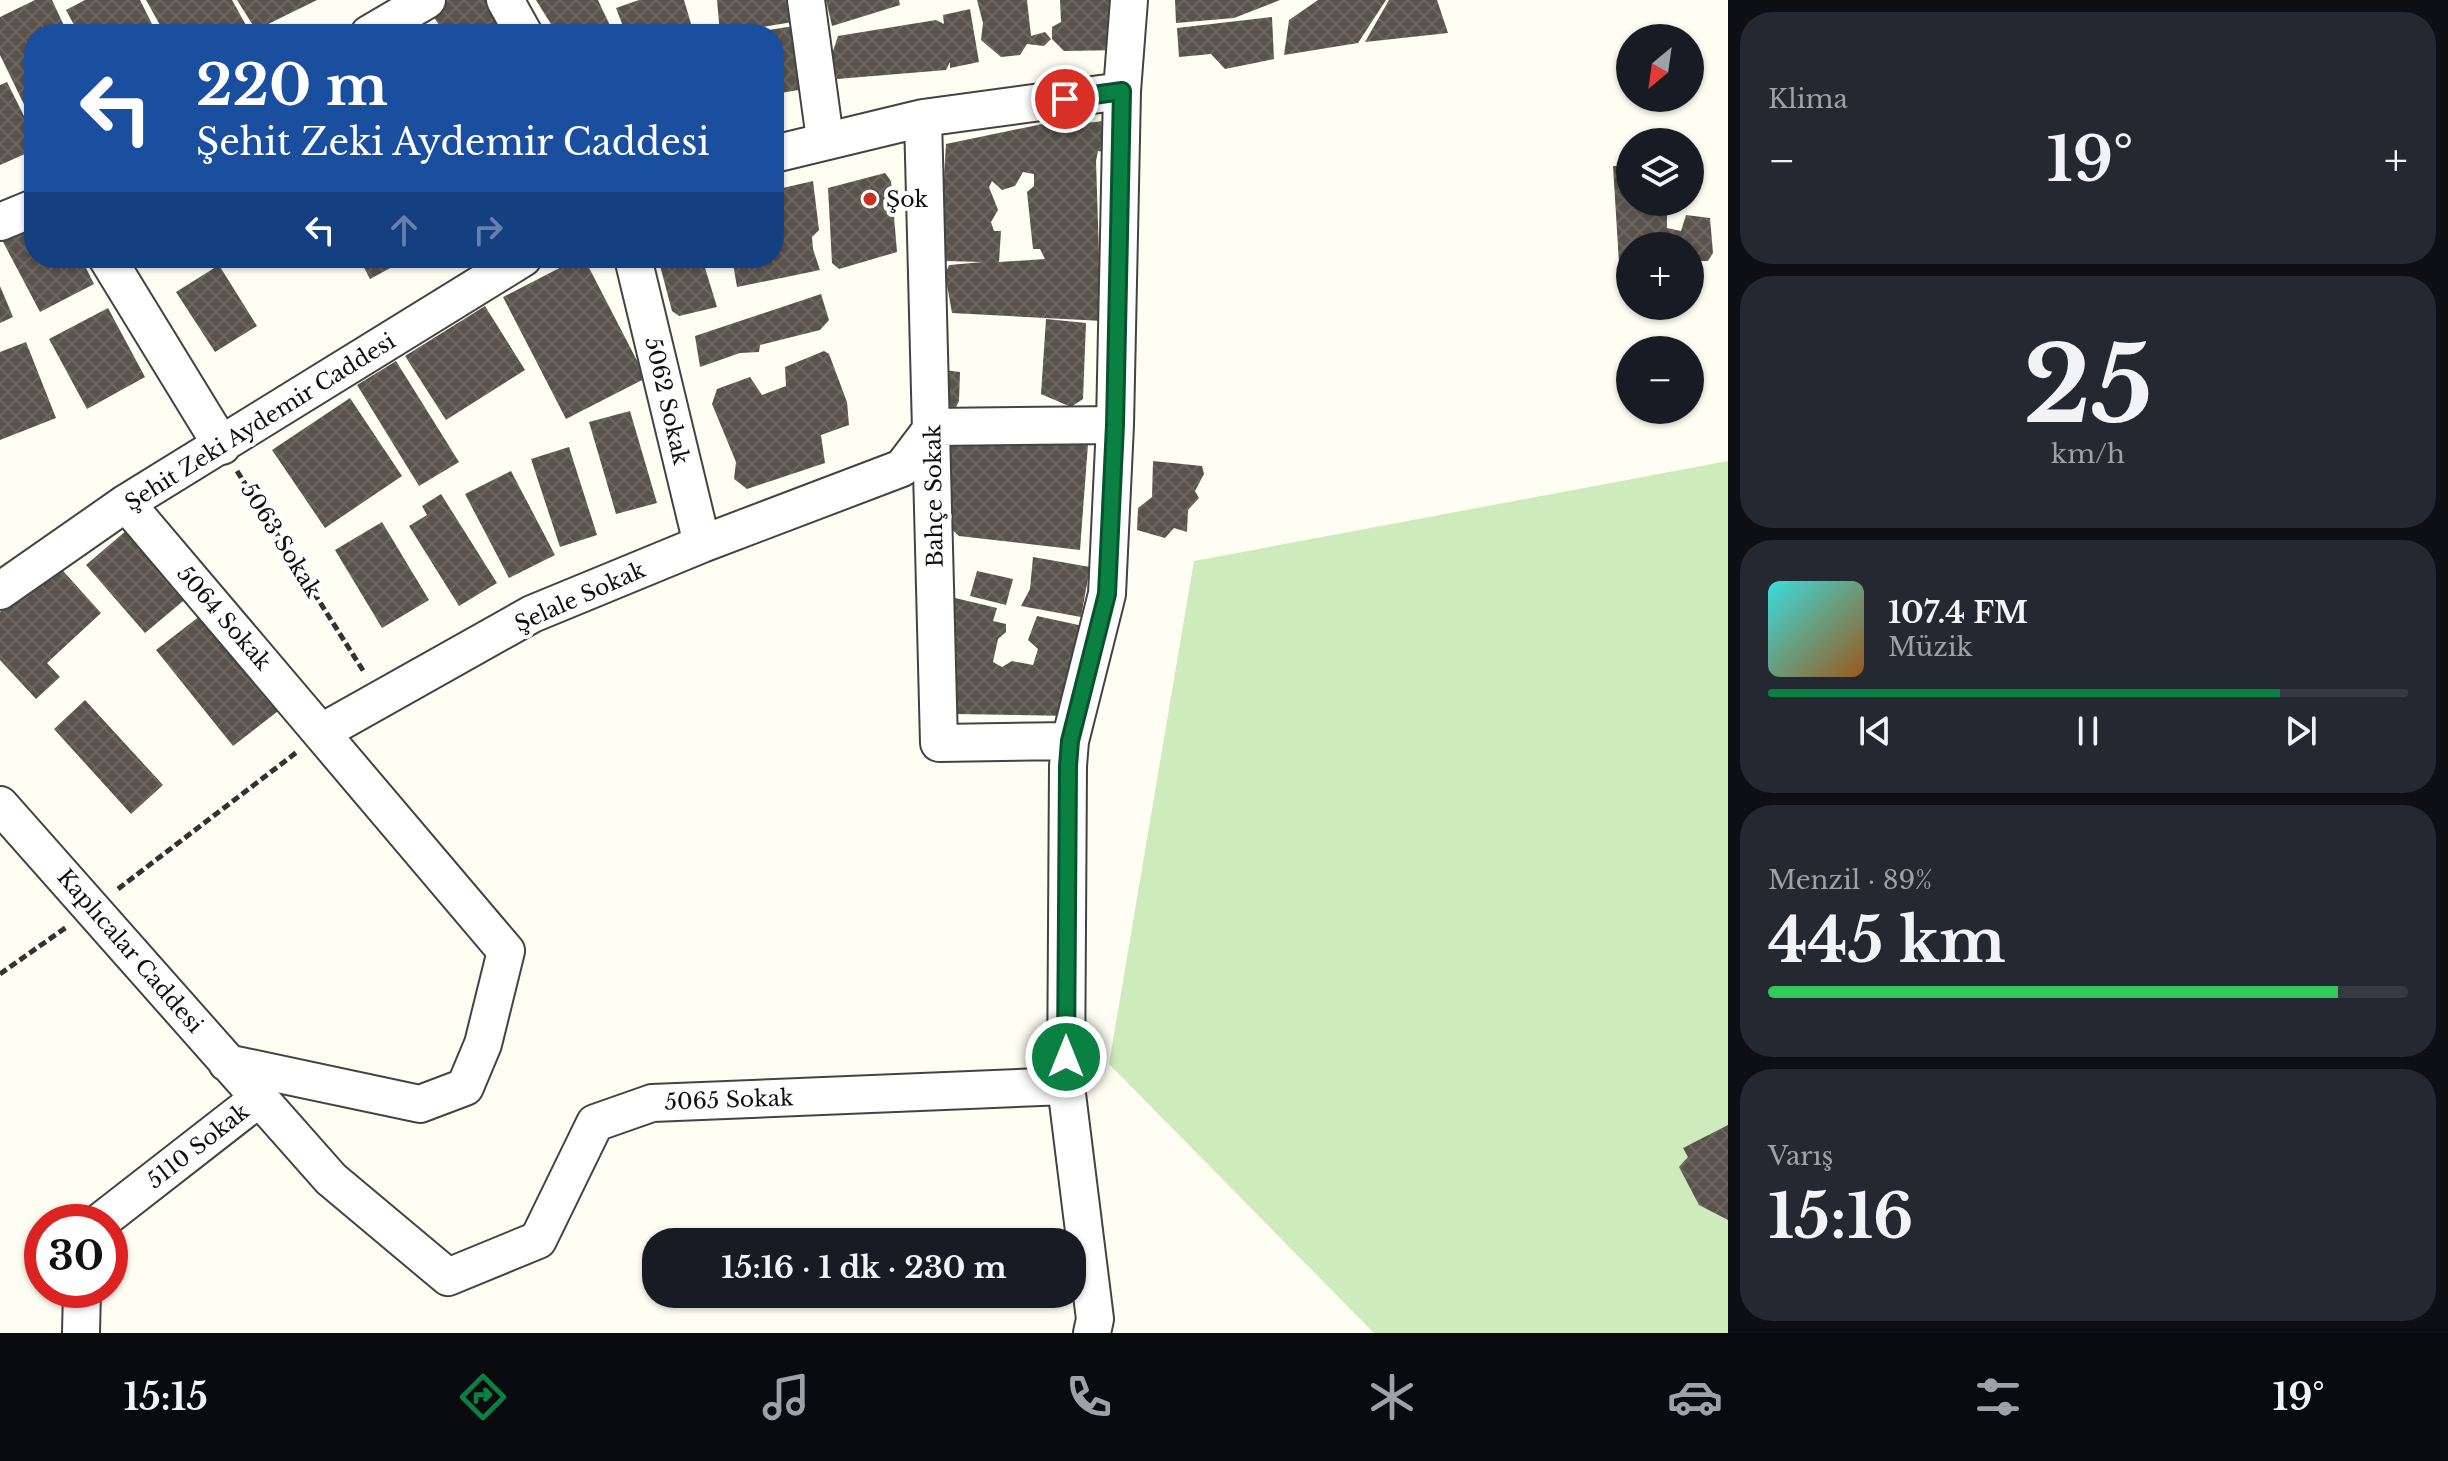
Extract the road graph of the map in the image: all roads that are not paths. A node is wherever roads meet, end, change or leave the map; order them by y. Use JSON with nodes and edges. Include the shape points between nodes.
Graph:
{"nodes":[{"id":1,"x":427,"y":0,"type":"edge"},
{"id":2,"x":505,"y":0,"type":"edge"},
{"id":3,"x":806,"y":0,"type":"edge"},
{"id":4,"x":1129,"y":0,"type":"edge"},
{"id":5,"x":386,"y":24,"type":"edge"},
{"id":6,"x":518,"y":24,"type":"edge"},
{"id":7,"x":1122,"y":91,"type":"junction"},
{"id":8,"x":923,"y":118,"type":"junction"},
{"id":9,"x":825,"y":139,"type":"junction"},
{"id":10,"x":784,"y":151,"type":"edge"},
{"id":11,"x":24,"y":212,"type":"edge"},
{"id":12,"x":0,"y":222,"type":"edge"},
{"id":13,"x":113,"y":268,"type":"edge"},
{"id":14,"x":507,"y":268,"type":"edge"},
{"id":15,"x":635,"y":268,"type":"edge"},
{"id":16,"x":1115,"y":425,"type":"junction"},
{"id":17,"x":933,"y":427,"type":"junction"},
{"id":18,"x":222,"y":446,"type":"junction"},
{"id":19,"x":126,"y":503,"type":"junction"},
{"id":20,"x":702,"y":544,"type":"junction"},
{"id":21,"x":0,"y":591,"type":"edge"},
{"id":22,"x":322,"y":732,"type":"junction"},
{"id":23,"x":1070,"y":741,"type":"junction"},
{"id":24,"x":0,"y":805,"type":"edge"},
{"id":25,"x":227,"y":1063,"type":"junction"},
{"id":26,"x":1066,"y":1086,"type":"junction"},
{"id":27,"x":258,"y":1099,"type":"junction"},
{"id":28,"x":123,"y":1204,"type":"edge"},
{"id":29,"x":82,"y":1308,"type":"edge"},
{"id":30,"x":81,"y":1333,"type":"edge"},
{"id":31,"x":1092,"y":1333,"type":"edge"}],
"edges":[{"from":1,"to":5,"type":"street"},
{"from":2,"to":6,"type":"street"},
{"from":3,"to":9,"type":"street"},
{"from":4,"to":7,"type":"street"},
{"from":7,"to":8,"type":"street"},
{"from":7,"to":16,"type":"street"},
{"from":8,"to":9,"type":"street"},
{"from":8,"to":17,"type":"street","name":"Bahçe Sokak"},
{"from":9,"to":10,"type":"street"},
{"from":11,"to":12,"type":"street"},
{"from":13,"to":18,"type":"street"},
{"from":14,"to":18,"type":"street","name":"Şehit Zeki Aydemir Caddesi"},
{"from":15,"to":20,"type":"street","name":"5062 Sokak"},
{"from":16,"to":17,"type":"street"},
{"from":16,"to":23,"type":"street","via":[[1107,594]]},
{"from":17,"to":20,"type":"street","name":"Şelale Sokak","via":[[902,468]]},
{"from":17,"to":23,"type":"street","name":"Bahçe Sokak","via":[[939,743]]},
{"from":18,"to":19,"type":"street","name":"Şehit Zeki Aydemir Caddesi"},
{"from":19,"to":21,"type":"street","name":"Şehit Zeki Aydemir Caddesi"},
{"from":19,"to":22,"type":"street","name":"5064 Sokak"},
{"from":20,"to":22,"type":"street","name":"Şelale Sokak","via":[[532,614]]},
{"from":22,"to":25,"type":"street","name":"5064 Sokak","via":[[506,951],[483,1044],[465,1087],[420,1104]]},
{"from":23,"to":26,"type":"street"},
{"from":24,"to":25,"type":"street","name":"Kaplıcalar Caddesi"},
{"from":25,"to":27,"type":"street","name":"Kaplıcalar Caddesi"},
{"from":26,"to":27,"type":"street","name":"5065 Sokak","via":[[652,1103],[595,1123],[538,1240],[448,1277],[331,1179]]},
{"from":26,"to":31,"type":"street","via":[[1095,1319]]},
{"from":27,"to":28,"type":"street","name":"5110 Sokak"},
{"from":29,"to":30,"type":"street"}]}
